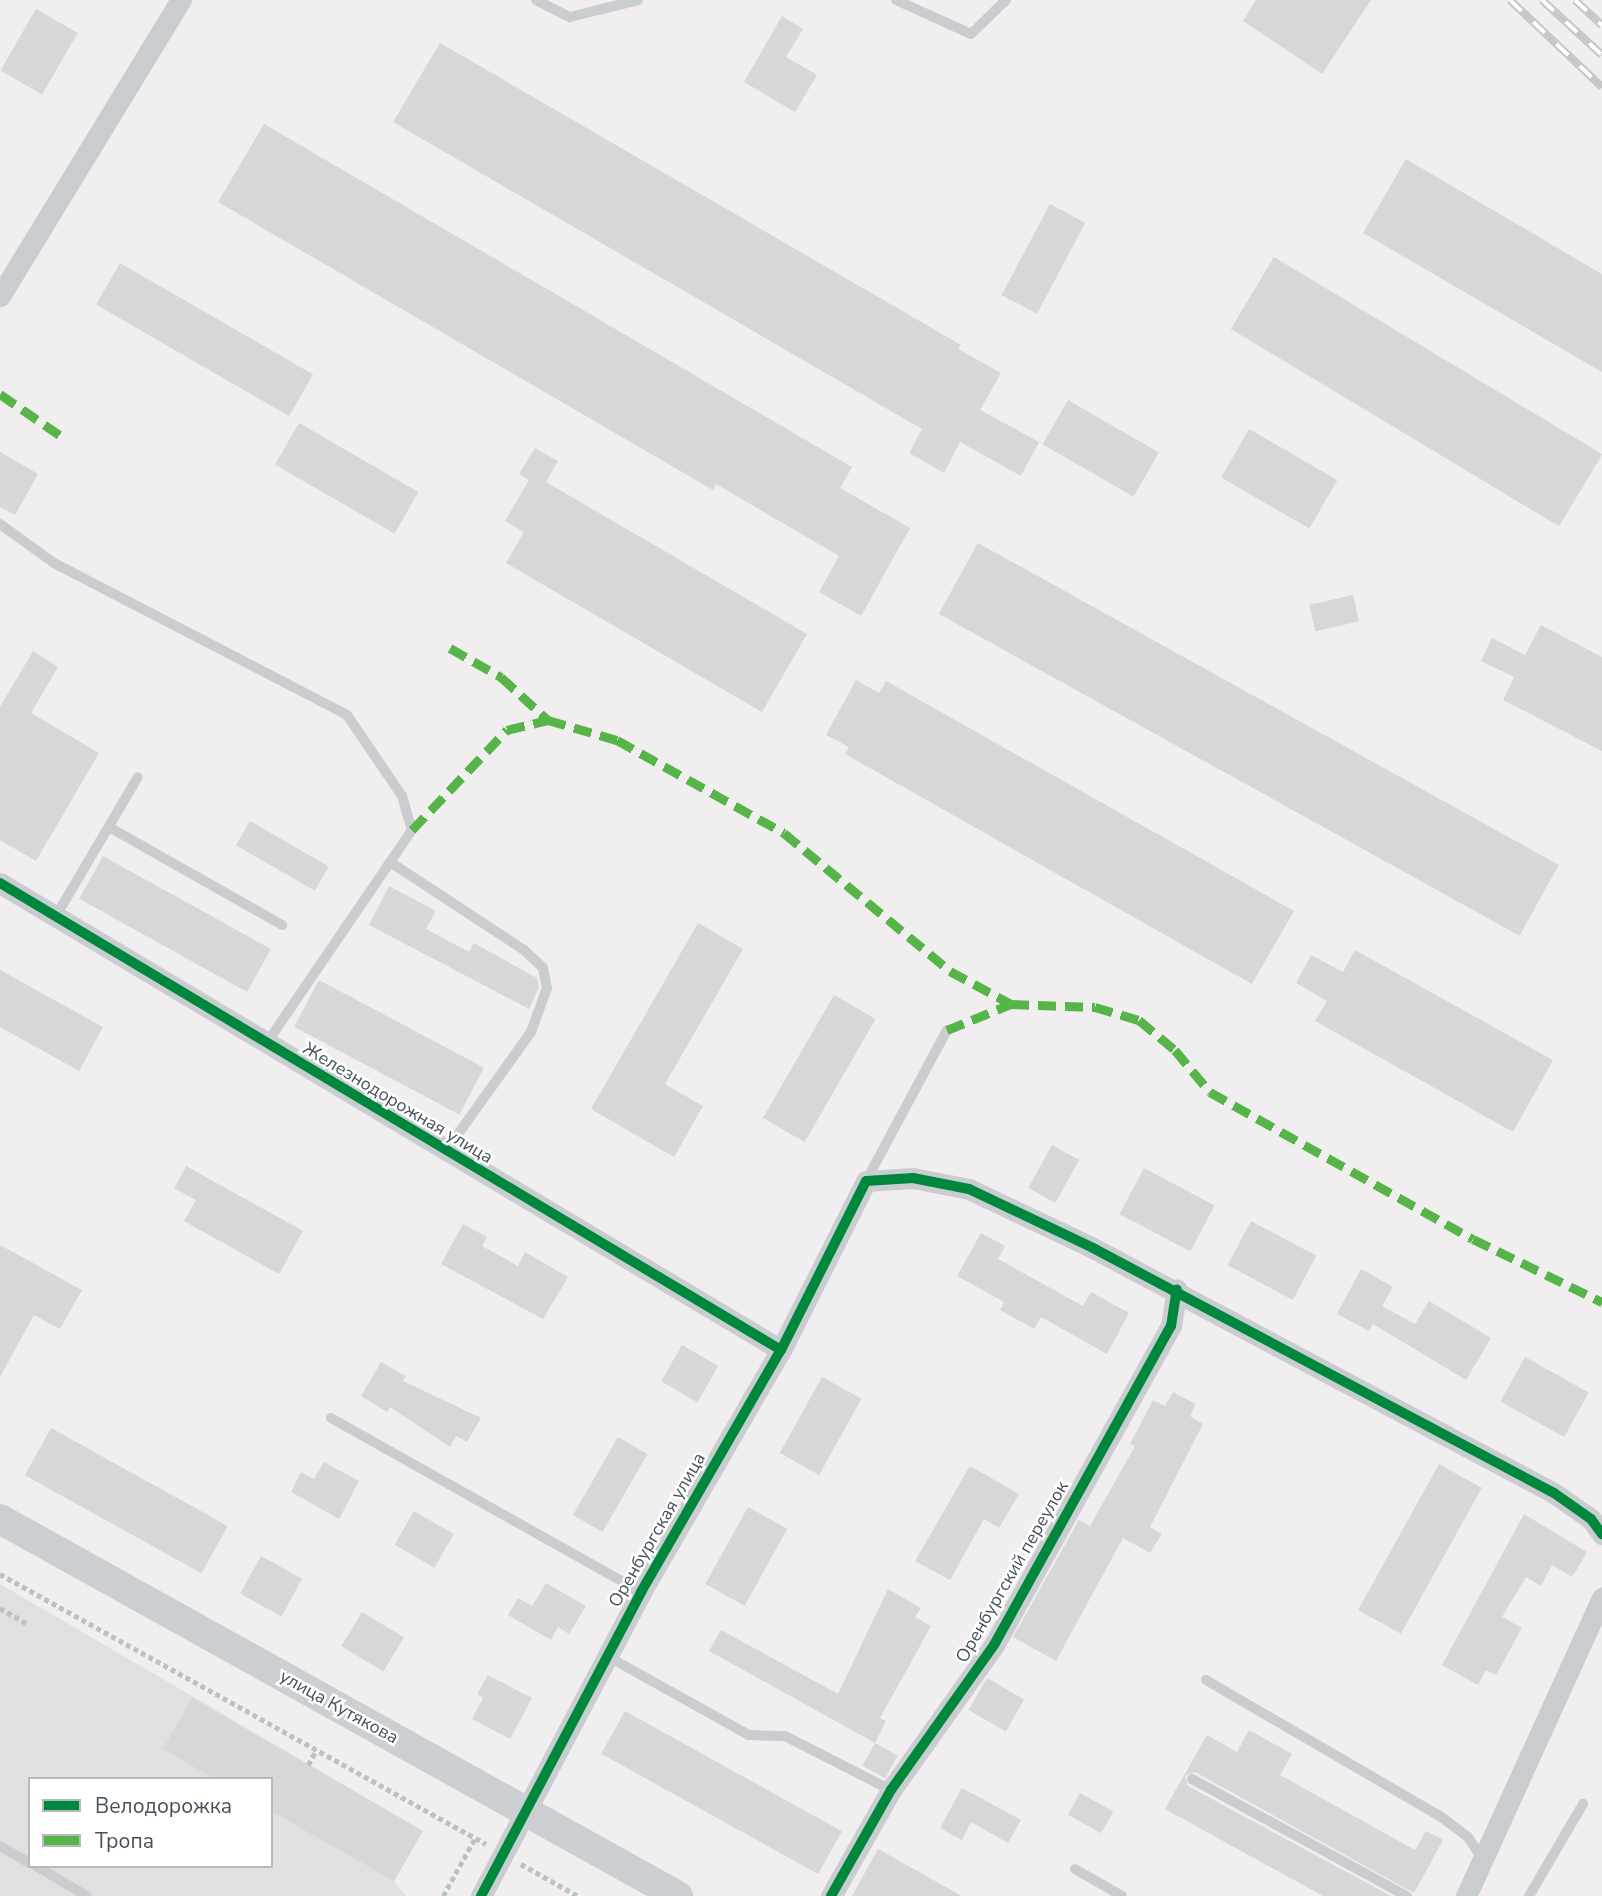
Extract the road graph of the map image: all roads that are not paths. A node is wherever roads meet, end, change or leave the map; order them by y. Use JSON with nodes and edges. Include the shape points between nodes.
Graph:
{"nodes":[{"id":1,"x":181,"y":0,"type":"edge"},
{"id":2,"x":536,"y":0,"type":"edge"},
{"id":3,"x":638,"y":0,"type":"edge"},
{"id":4,"x":897,"y":0,"type":"edge"},
{"id":5,"x":1006,"y":0,"type":"edge"},
{"id":6,"x":0,"y":296,"type":"edge"},
{"id":7,"x":0,"y":524,"type":"edge"},
{"id":8,"x":138,"y":777,"type":"dead end"},
{"id":9,"x":109,"y":827,"type":"junction"},
{"id":10,"x":390,"y":862,"type":"junction"},
{"id":11,"x":0,"y":883,"type":"edge"},
{"id":12,"x":56,"y":916,"type":"junction"},
{"id":13,"x":282,"y":925,"type":"dead end"},
{"id":14,"x":947,"y":1030,"type":"dead end"},
{"id":15,"x":266,"y":1044,"type":"junction"},
{"id":16,"x":445,"y":1152,"type":"junction"},
{"id":17,"x":866,"y":1181,"type":"junction"},
{"id":18,"x":1177,"y":1289,"type":"junction"},
{"id":19,"x":780,"y":1350,"type":"junction"},
{"id":20,"x":331,"y":1418,"type":"dead end"},
{"id":21,"x":0,"y":1519,"type":"edge"},
{"id":22,"x":1602,"y":1534,"type":"edge"},
{"id":23,"x":641,"y":1592,"type":"junction"},
{"id":24,"x":1602,"y":1598,"type":"edge"},
{"id":25,"x":607,"y":1656,"type":"junction"},
{"id":26,"x":1206,"y":1680,"type":"dead end"},
{"id":27,"x":1192,"y":1779,"type":"dead end"},
{"id":28,"x":891,"y":1790,"type":"junction"},
{"id":29,"x":1583,"y":1804,"type":"dead end"},
{"id":30,"x":527,"y":1811,"type":"junction"},
{"id":31,"x":0,"y":1846,"type":"edge"},
{"id":32,"x":1483,"y":1860,"type":"junction"},
{"id":33,"x":28,"y":1862,"type":"edge"},
{"id":34,"x":39,"y":1868,"type":"edge"},
{"id":35,"x":1075,"y":1869,"type":"dead end"},
{"id":36,"x":87,"y":1896,"type":"edge"},
{"id":37,"x":481,"y":1896,"type":"edge"},
{"id":38,"x":678,"y":1896,"type":"edge"},
{"id":39,"x":831,"y":1896,"type":"edge"},
{"id":40,"x":1122,"y":1896,"type":"edge"},
{"id":41,"x":1407,"y":1896,"type":"edge"},
{"id":42,"x":1466,"y":1896,"type":"edge"},
{"id":43,"x":1529,"y":1896,"type":"edge"}],
"edges":[{"from":1,"to":6,"type":"street"},
{"from":2,"to":3,"type":"lane","via":[[570,17]]},
{"from":4,"to":5,"type":"lane","via":[[971,34]]},
{"from":7,"to":10,"type":"lane","via":[[54,564],[346,715],[402,796],[412,830]]},
{"from":8,"to":9,"type":"lane"},
{"from":9,"to":12,"type":"lane"},
{"from":9,"to":13,"type":"lane"},
{"from":10,"to":15,"type":"lane"},
{"from":10,"to":16,"type":"lane","via":[[524,950],[543,968],[547,988],[531,1032]]},
{"from":11,"to":12,"type":"street","name":"Железнодорожная улица"},
{"from":12,"to":15,"type":"street","name":"Железнодорожная улица"},
{"from":14,"to":17,"type":"lane"},
{"from":15,"to":16,"type":"street","name":"Железнодорожная улица"},
{"from":16,"to":19,"type":"street","name":"Железнодорожная улица"},
{"from":17,"to":18,"type":"street","via":[[913,1178],[969,1189]]},
{"from":17,"to":19,"type":"street","name":"Оренбургская улица"},
{"from":18,"to":22,"type":"street","via":[[1554,1493],[1591,1519]]},
{"from":18,"to":28,"type":"street","name":"Оренбургский переулок","via":[[1171,1326],[994,1645]]},
{"from":19,"to":23,"type":"street","name":"Оренбургская улица"},
{"from":20,"to":23,"type":"lane"},
{"from":21,"to":30,"type":"main road","name":"улица Кутякова"},
{"from":23,"to":25,"type":"street","name":"Оренбургская улица"},
{"from":24,"to":32,"type":"street"},
{"from":25,"to":28,"type":"lane","via":[[749,1735],[785,1736]]},
{"from":25,"to":30,"type":"street","name":"Оренбургская улица","via":[[542,1773]]},
{"from":26,"to":32,"type":"lane","via":[[1440,1816],[1468,1837]]},
{"from":27,"to":41,"type":"lane"},
{"from":28,"to":39,"type":"street","name":"Оренбургский переулок"},
{"from":29,"to":43,"type":"lane"},
{"from":30,"to":37,"type":"street","name":"Оренбургская улица"},
{"from":30,"to":38,"type":"main road","name":"улица Кутякова"},
{"from":31,"to":33,"type":"lane"},
{"from":32,"to":42,"type":"street"},
{"from":34,"to":36,"type":"lane"},
{"from":35,"to":40,"type":"lane"}]}
